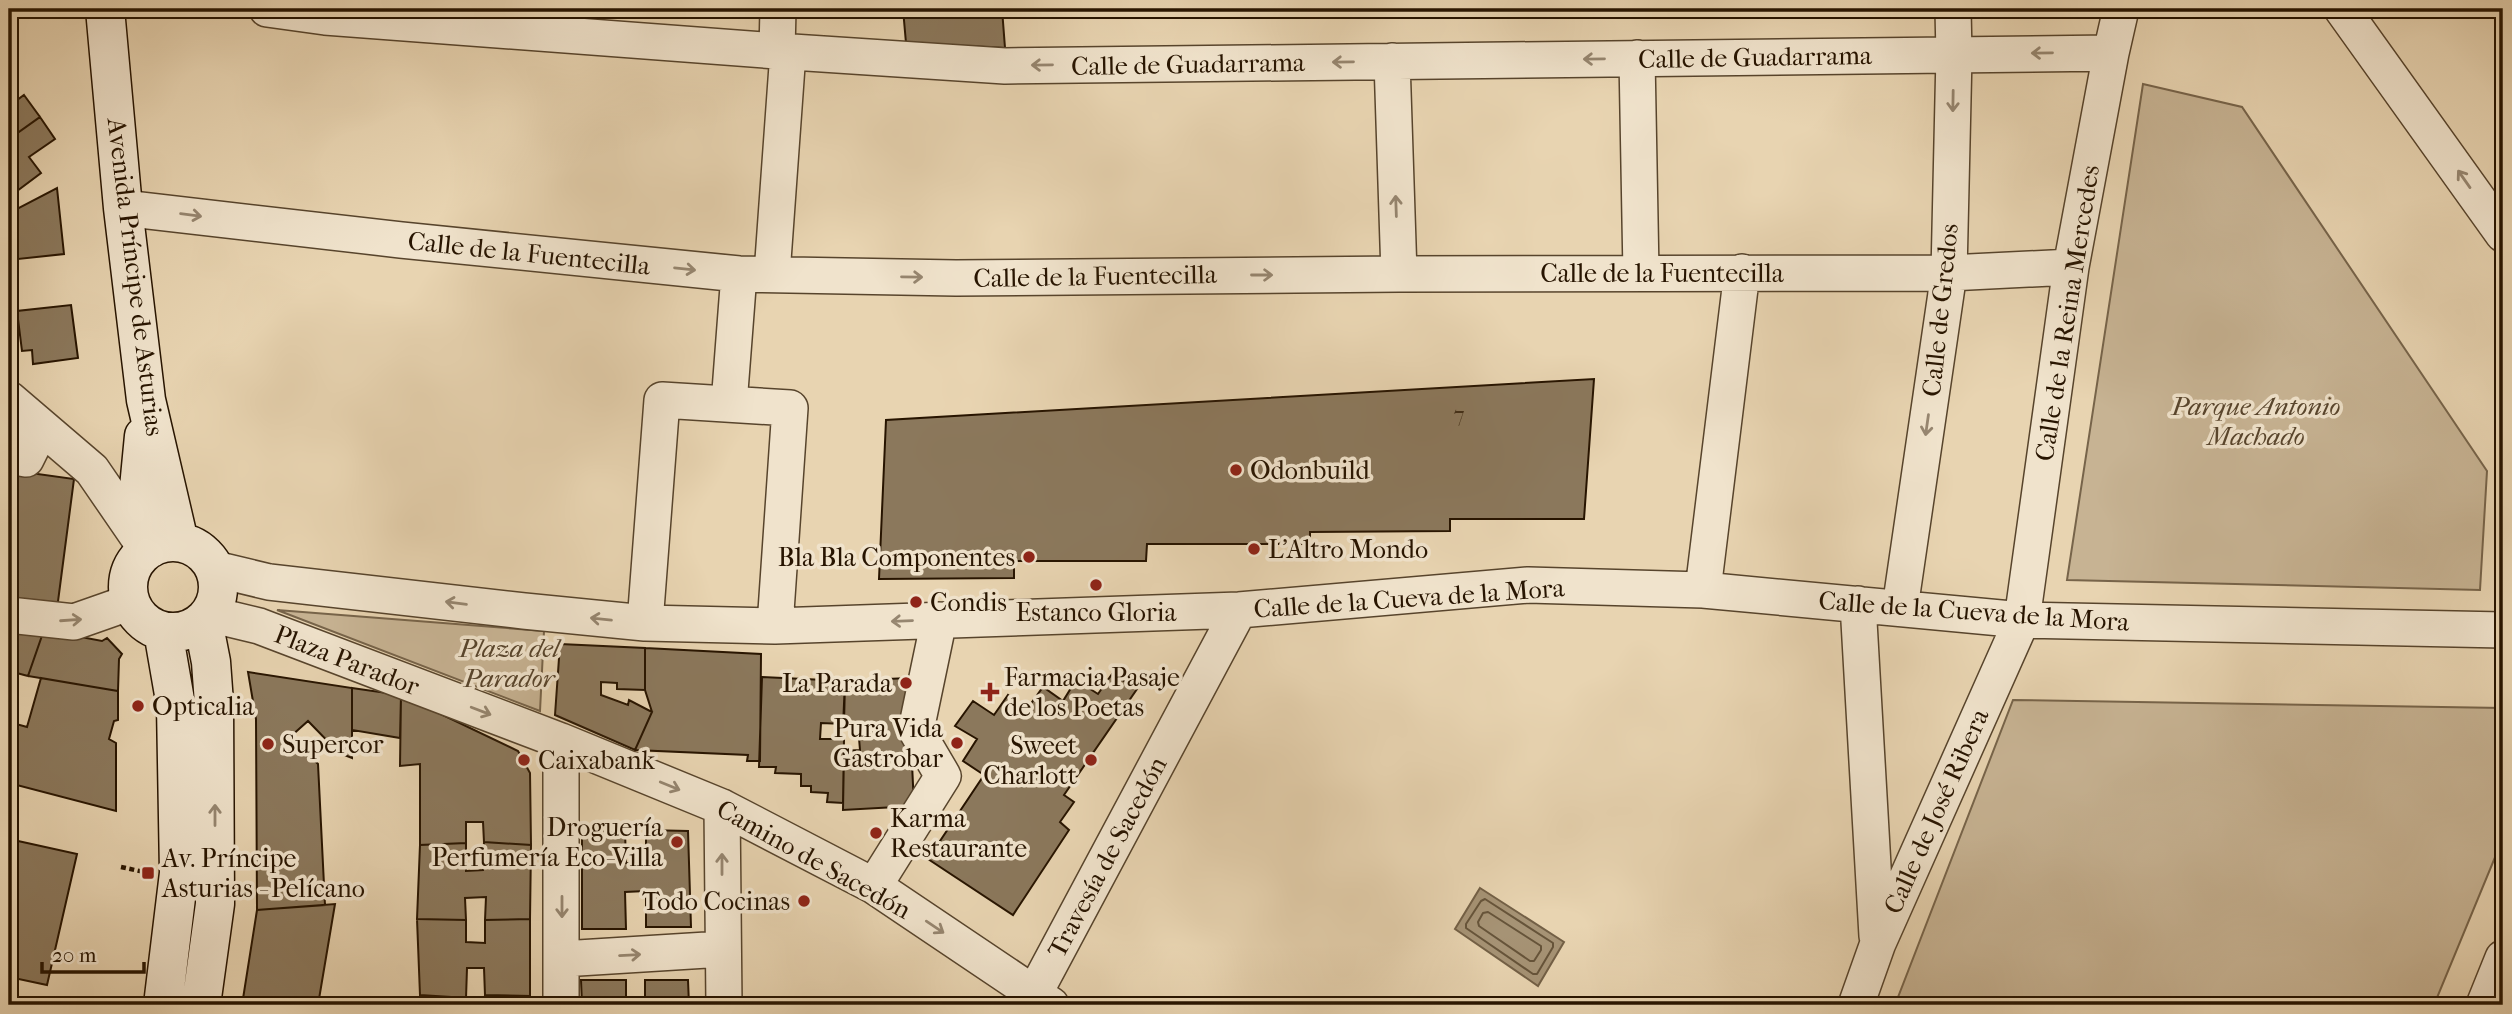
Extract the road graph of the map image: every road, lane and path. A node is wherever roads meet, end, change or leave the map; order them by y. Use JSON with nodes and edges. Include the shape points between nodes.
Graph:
{"nodes":[{"id":1,"x":105,"y":9,"type":"edge"},
{"id":2,"x":267,"y":9,"type":"edge"},
{"id":3,"x":778,"y":9,"type":"edge"},
{"id":4,"x":1953,"y":9,"type":"edge"},
{"id":5,"x":2121,"y":9,"type":"edge"},
{"id":6,"x":2342,"y":9,"type":"edge"},
{"id":7,"x":783,"y":52,"type":"junction"},
{"id":8,"x":2111,"y":53,"type":"junction"},
{"id":9,"x":1954,"y":55,"type":"junction"},
{"id":10,"x":1637,"y":58,"type":"junction"},
{"id":11,"x":1392,"y":61,"type":"junction"},
{"id":12,"x":123,"y":208,"type":"junction"},
{"id":13,"x":2503,"y":234,"type":"edge"},
{"id":14,"x":2071,"y":267,"type":"junction"},
{"id":15,"x":1742,"y":272,"type":"junction"},
{"id":16,"x":1641,"y":273,"type":"junction"},
{"id":17,"x":1949,"y":273,"type":"junction"},
{"id":18,"x":755,"y":274,"type":"junction"},
{"id":19,"x":1399,"y":274,"type":"junction"},
{"id":20,"x":146,"y":400,"type":"junction"},
{"id":21,"x":729,"y":404,"type":"junction"},
{"id":22,"x":20,"y":410,"type":"edge"},
{"id":23,"x":143,"y":454,"type":"junction"},
{"id":24,"x":9,"y":456,"type":"edge"},
{"id":25,"x":92,"y":470,"type":"junction"},
{"id":26,"x":159,"y":547,"type":"junction"},
{"id":27,"x":215,"y":569,"type":"junction"},
{"id":28,"x":1703,"y":590,"type":"junction"},
{"id":29,"x":131,"y":602,"type":"junction"},
{"id":30,"x":1858,"y":604,"type":"junction"},
{"id":31,"x":1900,"y":608,"type":"junction"},
{"id":32,"x":1239,"y":610,"type":"junction"},
{"id":33,"x":524,"y":611,"type":"joint"},
{"id":34,"x":9,"y":615,"type":"edge"},
{"id":35,"x":206,"y":618,"type":"junction"},
{"id":36,"x":939,"y":620,"type":"junction"},
{"id":37,"x":2022,"y":620,"type":"junction"},
{"id":38,"x":645,"y":623,"type":"junction"},
{"id":39,"x":775,"y":626,"type":"junction"},
{"id":40,"x":2503,"y":630,"type":"edge"},
{"id":41,"x":163,"y":631,"type":"junction"},
{"id":42,"x":561,"y":741,"type":"junction"},
{"id":43,"x":722,"y":807,"type":"junction"},
{"id":44,"x":121,"y":867,"type":"dead end"},
{"id":45,"x":164,"y":873,"type":"junction"},
{"id":46,"x":874,"y":886,"type":"junction"},
{"id":47,"x":1878,"y":943,"type":"junction"},
{"id":48,"x":723,"y":949,"type":"junction"},
{"id":49,"x":562,"y":958,"type":"junction"},
{"id":50,"x":2503,"y":958,"type":"edge"},
{"id":51,"x":1042,"y":1000,"type":"edge"},
{"id":52,"x":163,"y":1005,"type":"edge"},
{"id":53,"x":201,"y":1005,"type":"edge"},
{"id":54,"x":562,"y":1005,"type":"edge"},
{"id":55,"x":724,"y":1005,"type":"edge"},
{"id":56,"x":1856,"y":1005,"type":"edge"},
{"id":57,"x":2484,"y":1005,"type":"edge"}],
"edges":[{"from":1,"to":12,"type":"street","name":"Avenida Príncipe de Asturias"},
{"from":2,"to":7,"type":"street","name":"Calle de Guadarrama"},
{"from":3,"to":7,"type":"street"},
{"from":4,"to":9,"type":"street","name":"Calle de Gredos"},
{"from":5,"to":8,"type":"street","name":"Calle de la Reina Mercedes"},
{"from":13,"to":6,"type":"street","one_way":true},
{"from":11,"to":7,"type":"street","name":"Calle de Guadarrama","one_way":true,"via":[[1005,66]]},
{"from":7,"to":18,"type":"street","via":[[780,163]]},
{"from":8,"to":9,"type":"street","name":"Calle de Guadarrama","one_way":true},
{"from":8,"to":14,"type":"street","name":"Calle de la Reina Mercedes"},
{"from":9,"to":10,"type":"street","name":"Calle de Guadarrama"},
{"from":9,"to":17,"type":"street","name":"Calle de Gredos","one_way":true},
{"from":10,"to":11,"type":"street","name":"Calle de Guadarrama","one_way":true},
{"from":10,"to":16,"type":"street"},
{"from":19,"to":11,"type":"street","one_way":true},
{"from":12,"to":18,"type":"street","name":"Calle de la Fuentecilla","one_way":true},
{"from":12,"to":20,"type":"street","name":"Avenida Príncipe de Asturias"},
{"from":14,"to":17,"type":"street","name":"Calle de la Fuentecilla"},
{"from":14,"to":37,"type":"street","name":"Calle de la Reina Mercedes"},
{"from":15,"to":16,"type":"street","name":"Calle de la Fuentecilla"},
{"from":15,"to":17,"type":"street","name":"Calle de la Fuentecilla"},
{"from":15,"to":28,"type":"street"},
{"from":16,"to":19,"type":"street","name":"Calle de la Fuentecilla"},
{"from":17,"to":31,"type":"street","name":"Calle de Gredos","one_way":true},
{"from":18,"to":19,"type":"street","name":"Calle de la Fuentecilla","one_way":true,"via":[[956,278]]},
{"from":18,"to":21,"type":"street"},
{"from":20,"to":23,"type":"street"},
{"from":20,"to":26,"type":"street","name":"Avenida Príncipe de Asturias"},
{"from":21,"to":38,"type":"street","via":[[662,400]]},
{"from":21,"to":39,"type":"street","via":[[790,408]]},
{"from":22,"to":24,"type":"street","via":[[34,443],[26,459]]},
{"from":22,"to":25,"type":"street"},
{"from":23,"to":25,"type":"street"},
{"from":23,"to":26,"type":"street","via":[[138,498]]},
{"from":25,"to":26,"type":"street"},
{"from":26,"to":27,"type":"street","via":[[194,547]]},
{"from":26,"to":29,"type":"street","via":[[135,562],[128,582]]},
{"from":33,"to":27,"type":"street","name":"Plaza Parador","one_way":true,"via":[[269,582]]},
{"from":27,"to":35,"type":"street","via":[[219,584]]},
{"from":28,"to":30,"type":"street","name":"Calle de la Cueva de la Mora"},
{"from":28,"to":32,"type":"street","name":"Calle de la Cueva de la Mora","via":[[1528,585]]},
{"from":34,"to":29,"type":"street","one_way":true,"via":[[74,622]]},
{"from":29,"to":41,"type":"street","via":[[149,626]]},
{"from":30,"to":31,"type":"street","name":"Calle de la Cueva de la Mora"},
{"from":30,"to":47,"type":"street"},
{"from":31,"to":37,"type":"street","name":"Calle de la Cueva de la Mora"},
{"from":32,"to":36,"type":"street","name":"Calle de la Cueva de la Mora"},
{"from":32,"to":51,"type":"street","name":"Travesía de Sacedón"},
{"from":38,"to":33,"type":"street","name":"Calle de la Cueva de la Mora","one_way":true},
{"from":35,"to":41,"type":"street","via":[[184,630]]},
{"from":35,"to":42,"type":"street","name":"Plaza Parador","one_way":true,"via":[[259,626]]},
{"from":53,"to":35,"type":"street","one_way":true,"via":[[215,904],[214,703]]},
{"from":36,"to":39,"type":"street","name":"Calle de la Cueva de la Mora","one_way":true},
{"from":36,"to":46,"type":"street","via":[[916,730],[943,776]]},
{"from":37,"to":40,"type":"street","name":"Calle de la Cueva de la Mora"},
{"from":37,"to":47,"type":"street","name":"Calle de José Ribera"},
{"from":38,"to":39,"type":"street","name":"Calle de la Cueva de la Mora"},
{"from":41,"to":45,"type":"street","via":[[176,706]]},
{"from":42,"to":43,"type":"street","name":"Camino de Sacedón","one_way":true},
{"from":42,"to":49,"type":"street","one_way":true},
{"from":43,"to":46,"type":"street","name":"Camino de Sacedón"},
{"from":48,"to":43,"type":"street","one_way":true},
{"from":44,"to":45,"type":"path"},
{"from":45,"to":52,"type":"street"},
{"from":46,"to":51,"type":"street","name":"Camino de Sacedón","one_way":true},
{"from":47,"to":56,"type":"street","name":"Calle de José Ribera"},
{"from":49,"to":48,"type":"street","one_way":true},
{"from":48,"to":55,"type":"street"},
{"from":49,"to":54,"type":"street"},
{"from":50,"to":57,"type":"street"}]}
